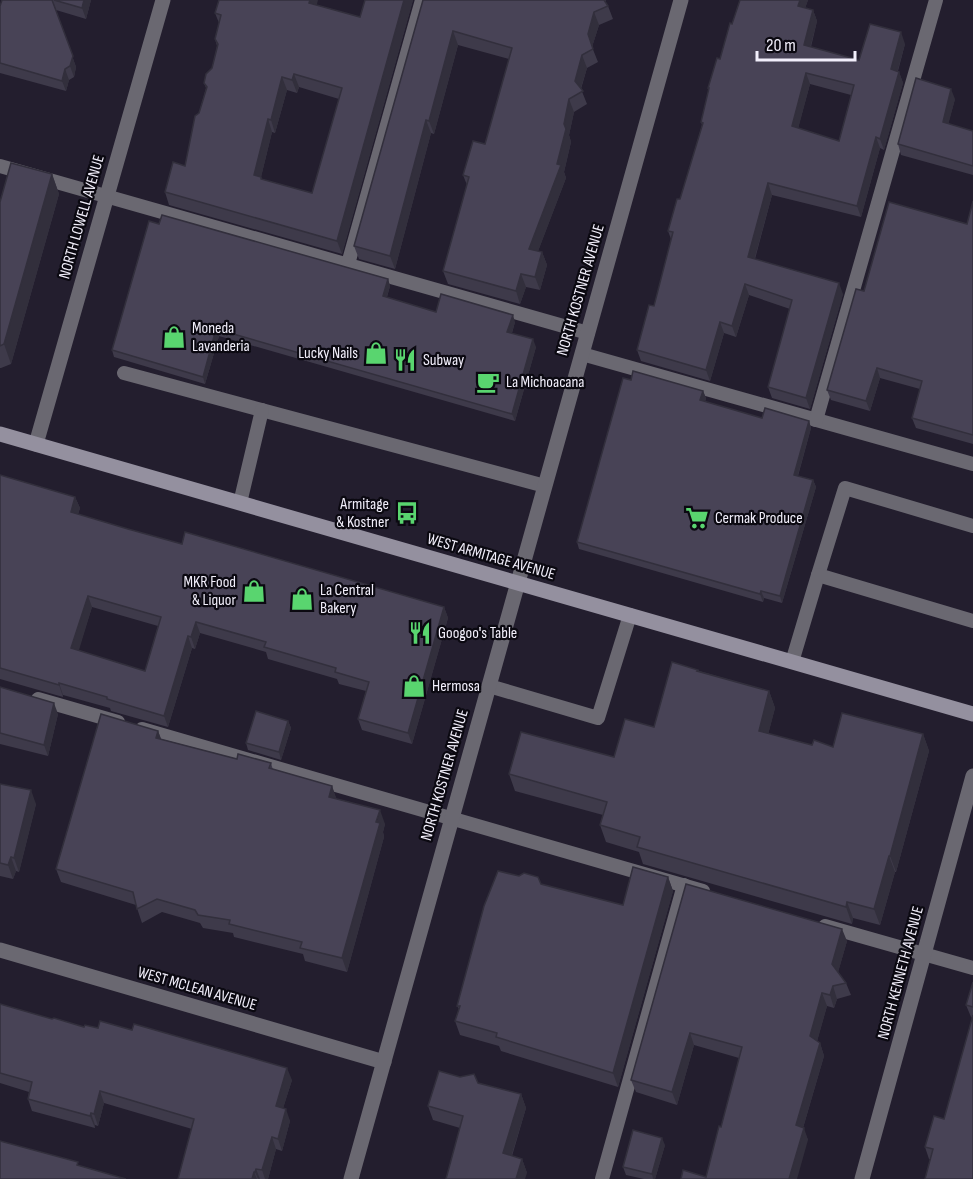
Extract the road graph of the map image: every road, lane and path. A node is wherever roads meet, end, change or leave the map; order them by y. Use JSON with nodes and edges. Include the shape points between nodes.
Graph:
{"nodes":[{"id":1,"x":163,"y":0,"type":"edge"},
{"id":2,"x":422,"y":0,"type":"edge"},
{"id":3,"x":681,"y":0,"type":"edge"},
{"id":4,"x":936,"y":0,"type":"edge"},
{"id":5,"x":0,"y":166,"type":"edge"},
{"id":6,"x":107,"y":196,"type":"junction"},
{"id":7,"x":348,"y":264,"type":"junction"},
{"id":8,"x":588,"y":333,"type":"junction"},
{"id":9,"x":582,"y":354,"type":"junction"},
{"id":10,"x":124,"y":373,"type":"dead end"},
{"id":11,"x":262,"y":410,"type":"junction"},
{"id":12,"x":816,"y":420,"type":"junction"},
{"id":13,"x":0,"y":434,"type":"edge"},
{"id":14,"x":36,"y":444,"type":"junction"},
{"id":15,"x":973,"y":464,"type":"edge"},
{"id":16,"x":544,"y":486,"type":"junction"},
{"id":17,"x":240,"y":503,"type":"junction"},
{"id":18,"x":973,"y":526,"type":"edge"},
{"id":19,"x":818,"y":575,"type":"junction"},
{"id":20,"x":518,"y":583,"type":"junction"},
{"id":21,"x":630,"y":615,"type":"junction"},
{"id":22,"x":973,"y":621,"type":"edge"},
{"id":23,"x":792,"y":662,"type":"junction"},
{"id":24,"x":489,"y":686,"type":"junction"},
{"id":25,"x":23,"y":695,"type":"edge"},
{"id":26,"x":973,"y":714,"type":"edge"},
{"id":27,"x":973,"y":776,"type":"edge"},
{"id":28,"x":452,"y":818,"type":"junction"},
{"id":29,"x":684,"y":885,"type":"junction"},
{"id":30,"x":718,"y":895,"type":"edge"},
{"id":31,"x":807,"y":921,"type":"edge"},
{"id":32,"x":0,"y":950,"type":"edge"},
{"id":33,"x":925,"y":954,"type":"junction"},
{"id":34,"x":973,"y":968,"type":"edge"},
{"id":35,"x":384,"y":1062,"type":"junction"},
{"id":36,"x":351,"y":1179,"type":"edge"},
{"id":37,"x":602,"y":1179,"type":"edge"},
{"id":38,"x":862,"y":1179,"type":"edge"}],
"edges":[{"from":1,"to":6,"type":"street","name":"NORTH LOWELL AVENUE"},
{"from":2,"to":7,"type":"lane"},
{"from":3,"to":8,"type":"street","name":"NORTH KOSTNER AVENUE"},
{"from":4,"to":12,"type":"lane"},
{"from":5,"to":6,"type":"lane"},
{"from":6,"to":7,"type":"lane"},
{"from":6,"to":14,"type":"street","name":"NORTH LOWELL AVENUE"},
{"from":7,"to":8,"type":"lane"},
{"from":8,"to":9,"type":"street","name":"NORTH KOSTNER AVENUE"},
{"from":9,"to":12,"type":"lane"},
{"from":9,"to":16,"type":"street","name":"NORTH KOSTNER AVENUE"},
{"from":10,"to":11,"type":"lane"},
{"from":11,"to":16,"type":"lane"},
{"from":11,"to":17,"type":"lane"},
{"from":12,"to":15,"type":"lane"},
{"from":13,"to":14,"type":"main road","name":"WEST ARMITAGE AVENUE"},
{"from":14,"to":17,"type":"main road","name":"WEST ARMITAGE AVENUE"},
{"from":16,"to":20,"type":"street","name":"NORTH KOSTNER AVENUE"},
{"from":17,"to":20,"type":"main road","name":"WEST ARMITAGE AVENUE"},
{"from":18,"to":19,"type":"lane","via":[[845,488]]},
{"from":19,"to":22,"type":"lane"},
{"from":19,"to":23,"type":"lane"},
{"from":20,"to":21,"type":"main road","name":"WEST ARMITAGE AVENUE"},
{"from":20,"to":24,"type":"street","name":"NORTH KOSTNER AVENUE"},
{"from":21,"to":23,"type":"main road","name":"WEST ARMITAGE AVENUE"},
{"from":21,"to":24,"type":"lane","via":[[598,718]]},
{"from":23,"to":26,"type":"main road","name":"WEST ARMITAGE AVENUE"},
{"from":24,"to":28,"type":"street","name":"NORTH KOSTNER AVENUE"},
{"from":25,"to":28,"type":"lane"},
{"from":27,"to":33,"type":"street","name":"NORTH KENNETH AVENUE"},
{"from":28,"to":29,"type":"lane"},
{"from":28,"to":35,"type":"street","name":"NORTH KOSTNER AVENUE"},
{"from":29,"to":30,"type":"lane"},
{"from":29,"to":37,"type":"lane"},
{"from":31,"to":33,"type":"lane"},
{"from":32,"to":35,"type":"street","name":"WEST MCLEAN AVENUE"},
{"from":33,"to":34,"type":"lane"},
{"from":33,"to":38,"type":"street","name":"NORTH KENNETH AVENUE"},
{"from":35,"to":36,"type":"street","name":"NORTH KOSTNER AVENUE"}]}
